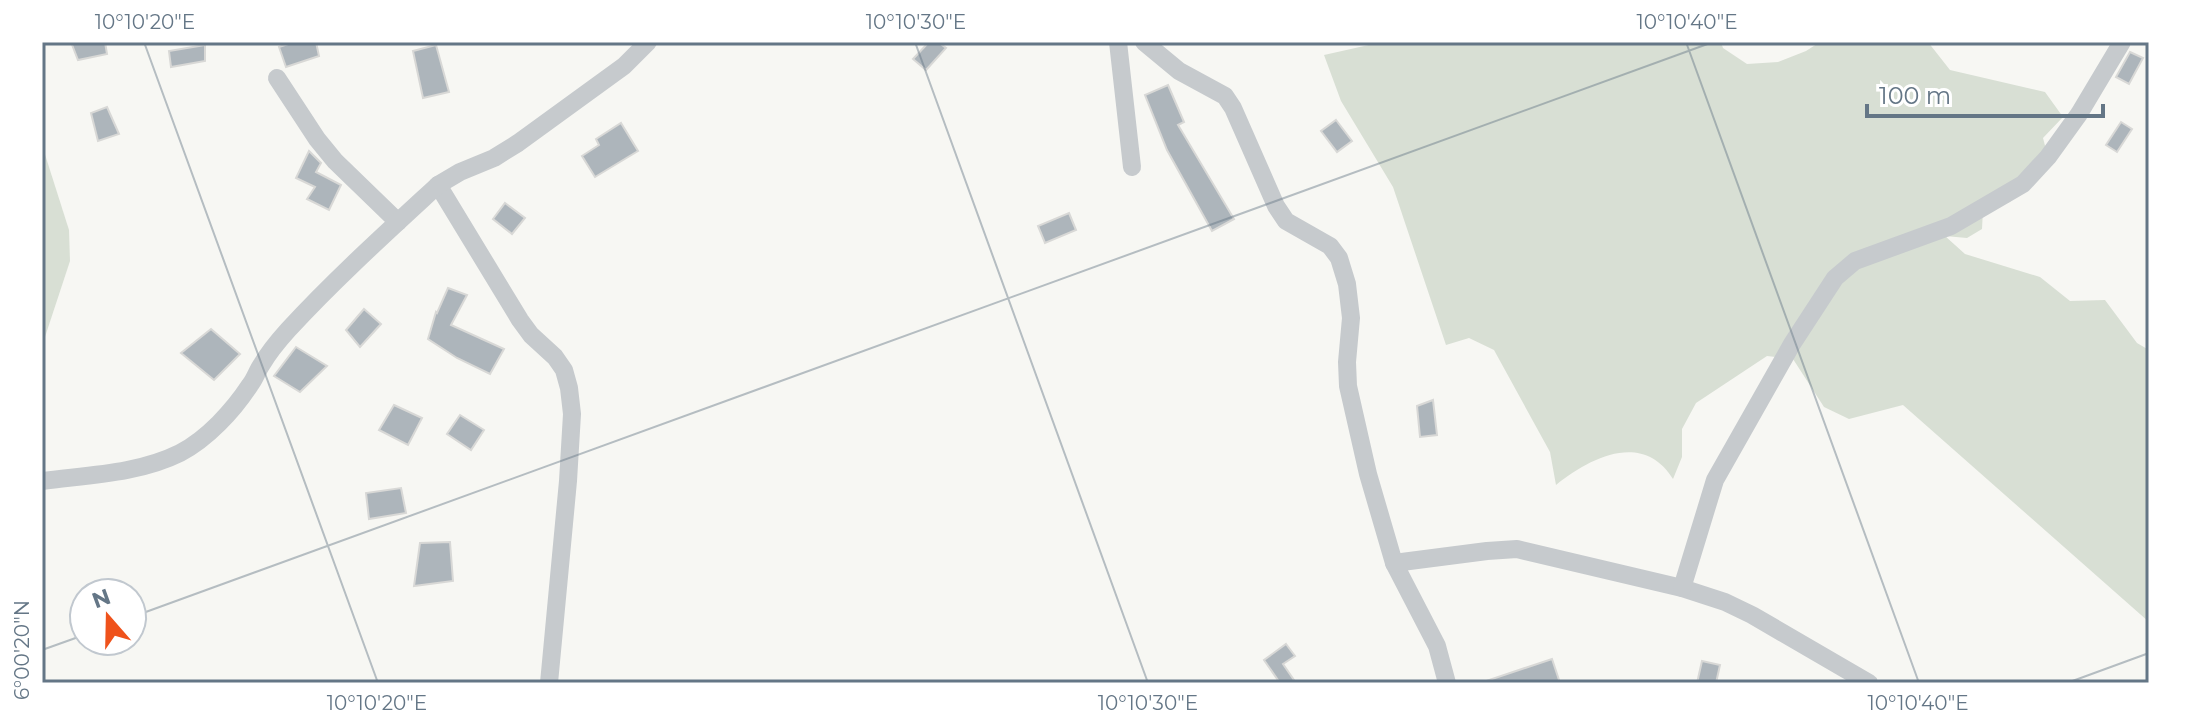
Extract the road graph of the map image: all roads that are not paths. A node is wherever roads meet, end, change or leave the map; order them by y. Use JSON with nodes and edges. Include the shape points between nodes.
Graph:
{"nodes":[{"id":1,"x":648,"y":42,"type":"edge"},
{"id":2,"x":1118,"y":42,"type":"edge"},
{"id":3,"x":1144,"y":42,"type":"edge"},
{"id":4,"x":2122,"y":42,"type":"edge"},
{"id":5,"x":277,"y":78,"type":"dead end"},
{"id":6,"x":1132,"y":167,"type":"dead end"},
{"id":7,"x":438,"y":185,"type":"junction"},
{"id":8,"x":398,"y":222,"type":"junction"},
{"id":9,"x":42,"y":481,"type":"edge"},
{"id":10,"x":1394,"y":563,"type":"junction"},
{"id":11,"x":1682,"y":588,"type":"junction"},
{"id":12,"x":549,"y":683,"type":"edge"},
{"id":13,"x":1447,"y":683,"type":"edge"},
{"id":14,"x":1869,"y":683,"type":"edge"}],
"edges":[{"from":1,"to":7,"type":"street","via":[[624,66],[518,143]]},
{"from":2,"to":6,"type":"street"},
{"from":3,"to":10,"type":"street","via":[[1179,71],[1225,96],[1286,221],[1330,246],[1339,258],[1351,318],[1348,386]]},
{"from":4,"to":11,"type":"street","via":[[2079,114],[2023,184],[1951,226],[1855,261],[1835,278],[1715,480]]},
{"from":5,"to":8,"type":"street","via":[[335,161]]},
{"from":7,"to":8,"type":"street"},
{"from":7,"to":12,"type":"street","via":[[520,320],[564,370],[569,388],[568,481]]},
{"from":8,"to":9,"type":"street","via":[[285,333],[250,386],[200,439],[149,465]]},
{"from":10,"to":11,"type":"street","via":[[1517,549]]},
{"from":10,"to":13,"type":"street","via":[[1437,646]]},
{"from":11,"to":14,"type":"street","via":[[1738,608]]}]}
